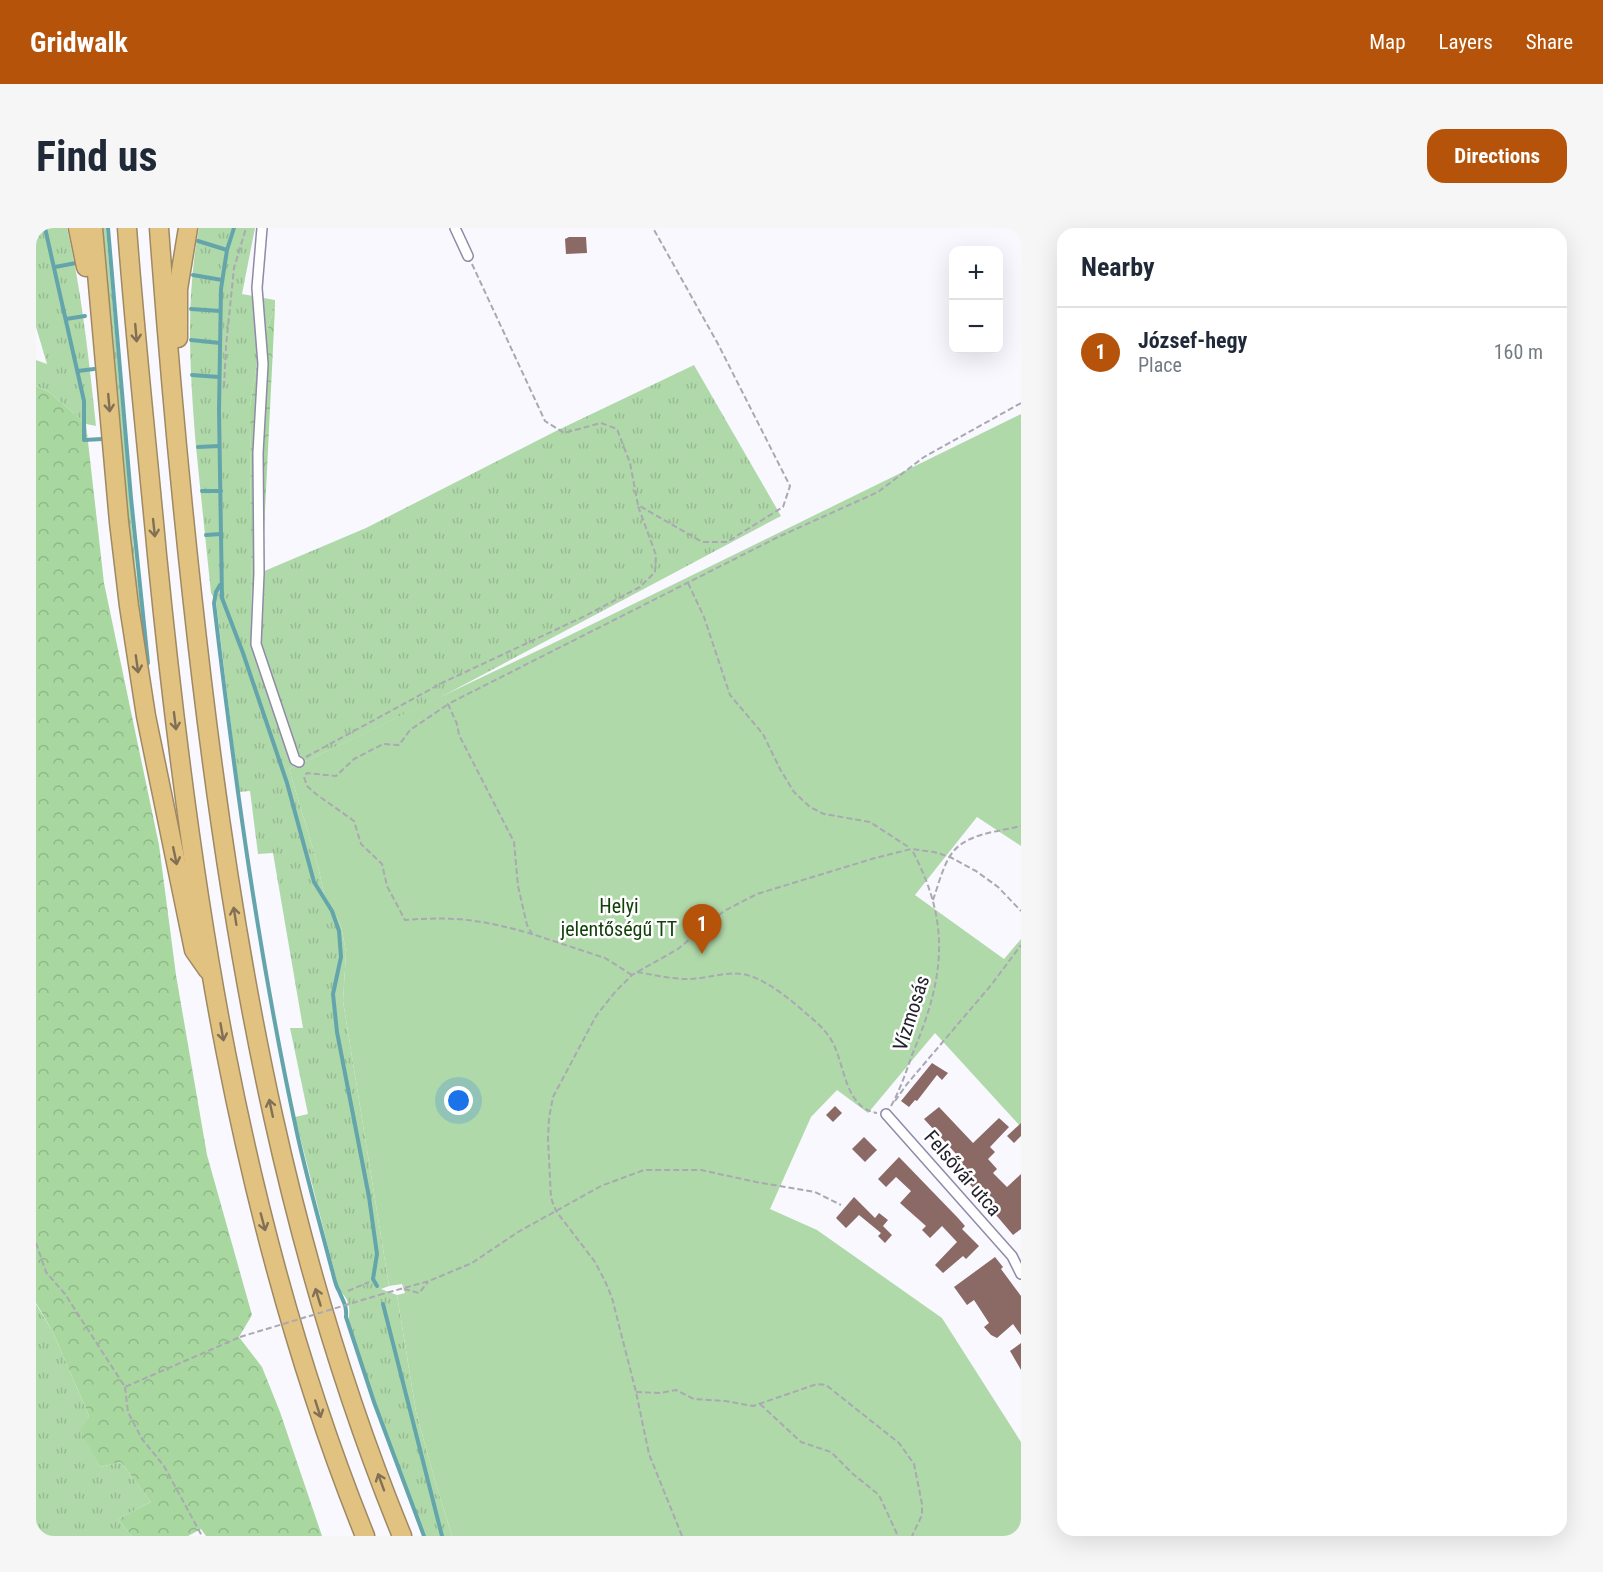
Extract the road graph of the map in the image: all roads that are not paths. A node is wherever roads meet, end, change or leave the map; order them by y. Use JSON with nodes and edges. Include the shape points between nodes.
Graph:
{"nodes":[{"id":1,"x":78,"y":228,"type":"edge"},
{"id":2,"x":93,"y":228,"type":"edge"},
{"id":3,"x":127,"y":228,"type":"edge"},
{"id":4,"x":159,"y":228,"type":"edge"},
{"id":5,"x":188,"y":228,"type":"edge"},
{"id":6,"x":262,"y":228,"type":"edge"},
{"id":7,"x":455,"y":228,"type":"edge"},
{"id":8,"x":468,"y":256,"type":"road end"},
{"id":9,"x":104,"y":345,"type":"junction"},
{"id":10,"x":178,"y":457,"type":"junction"},
{"id":11,"x":298,"y":762,"type":"road end"},
{"id":12,"x":211,"y":974,"type":"junction"},
{"id":13,"x":886,"y":1114,"type":"road end"},
{"id":14,"x":1017,"y":1258,"type":"edge"},
{"id":15,"x":1021,"y":1274,"type":"edge"},
{"id":16,"x":365,"y":1536,"type":"edge"},
{"id":17,"x":402,"y":1536,"type":"edge"}],
"edges":[{"from":1,"to":9,"type":"highway"},
{"from":2,"to":9,"type":"highway"},
{"from":3,"to":12,"type":"highway","one_way":true,"via":[[166,650]]},
{"from":4,"to":10,"type":"highway"},
{"from":5,"to":10,"type":"highway","via":[[178,289]]},
{"from":6,"to":11,"type":"street","via":[[257,288],[263,364],[256,644]]},
{"from":7,"to":8,"type":"street"},
{"from":9,"to":12,"type":"highway","one_way":true,"via":[[119,522],[140,686],[194,950]]},
{"from":17,"to":10,"type":"highway","one_way":true,"via":[[314,1284],[263,1071],[214,779]]},
{"from":12,"to":16,"type":"highway","one_way":true,"via":[[245,1150],[279,1284],[329,1443]]},
{"from":13,"to":14,"type":"street","name":"Felsővár utca"},
{"from":14,"to":15,"type":"street","name":"Felsővár utca"}]}
